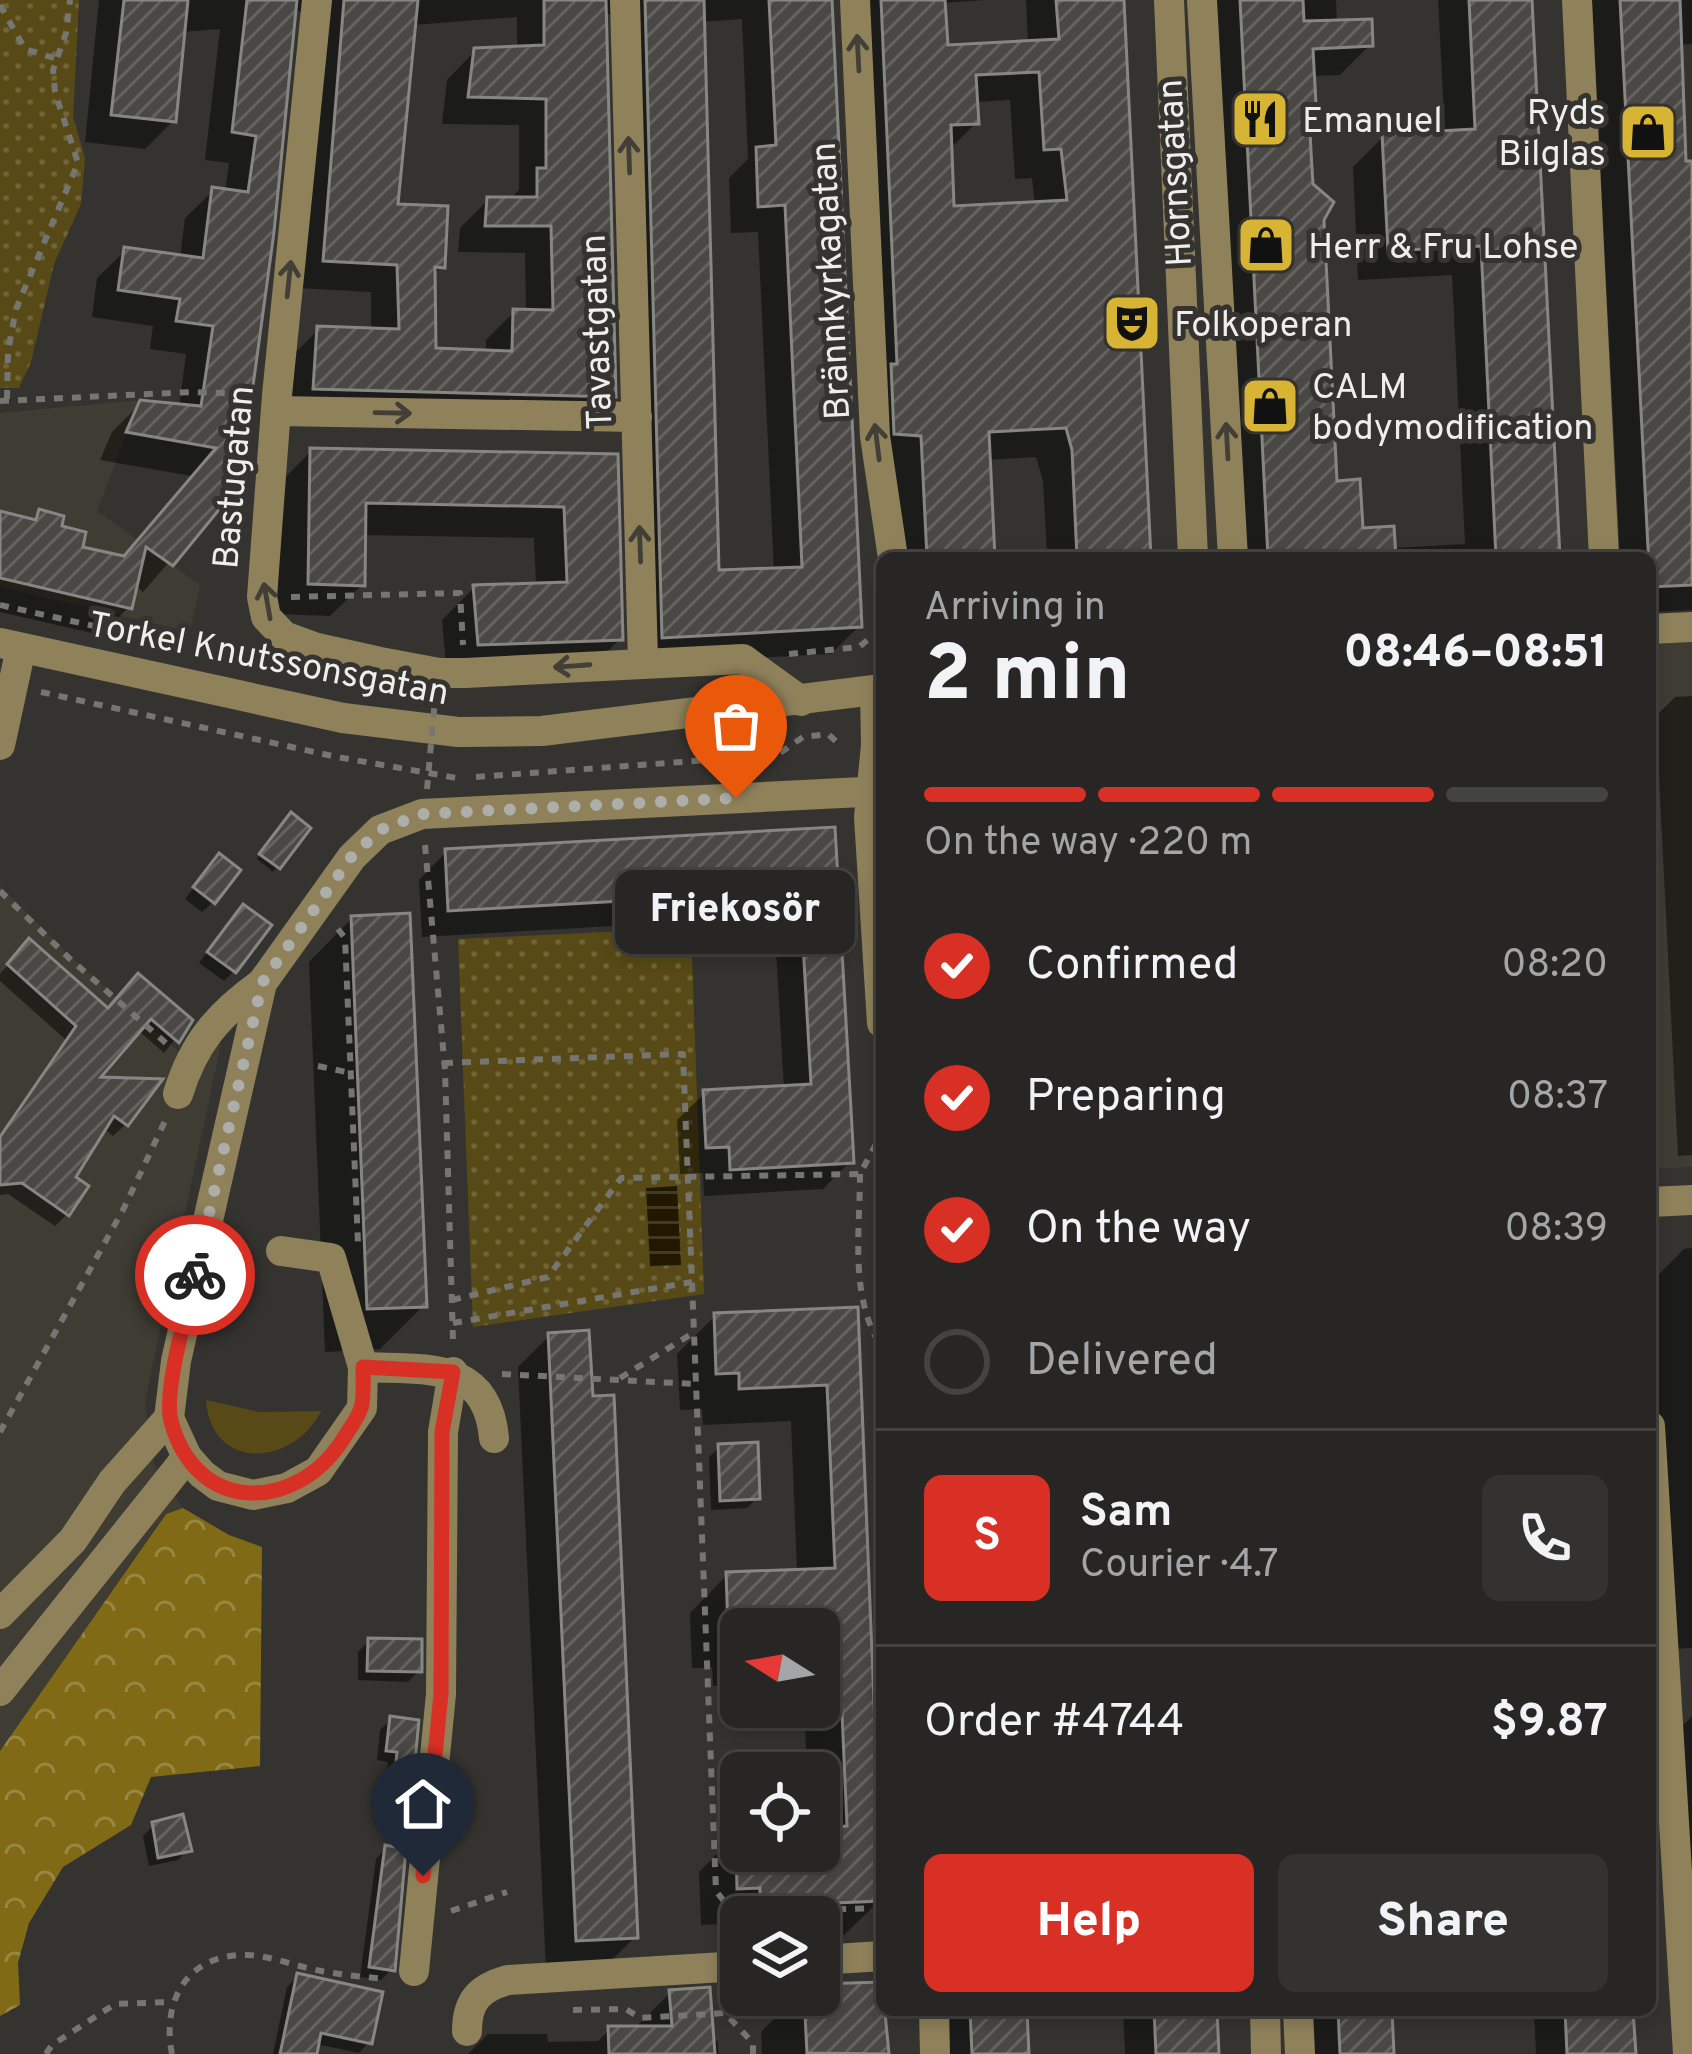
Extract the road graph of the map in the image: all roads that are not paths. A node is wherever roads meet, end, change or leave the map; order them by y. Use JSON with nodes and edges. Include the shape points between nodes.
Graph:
{"nodes":[{"id":1,"x":317,"y":0,"type":"edge"},
{"id":2,"x":625,"y":0,"type":"edge"},
{"id":3,"x":855,"y":0,"type":"edge"},
{"id":4,"x":1169,"y":0,"type":"edge"},
{"id":5,"x":1202,"y":0,"type":"edge"},
{"id":6,"x":1577,"y":0,"type":"edge"},
{"id":7,"x":276,"y":403,"type":"junction"},
{"id":8,"x":637,"y":417,"type":"junction"},
{"id":9,"x":892,"y":552,"type":"edge"},
{"id":10,"x":1193,"y":552,"type":"edge"},
{"id":11,"x":1233,"y":552,"type":"edge"},
{"id":12,"x":1604,"y":552,"type":"edge"},
{"id":13,"x":1692,"y":627,"type":"edge"},
{"id":14,"x":1656,"y":628,"type":"edge"},
{"id":15,"x":10,"y":646,"type":"edge"},
{"id":16,"x":643,"y":662,"type":"junction"},
{"id":17,"x":876,"y":689,"type":"edge"},
{"id":18,"x":800,"y":701,"type":"junction"},
{"id":19,"x":0,"y":745,"type":"edge"},
{"id":20,"x":876,"y":745,"type":"edge"},
{"id":21,"x":876,"y":791,"type":"edge"},
{"id":22,"x":262,"y":983,"type":"junction"},
{"id":23,"x":178,"y":1094,"type":"road end"},
{"id":24,"x":1692,"y":1200,"type":"edge"},
{"id":25,"x":1656,"y":1202,"type":"edge"},
{"id":26,"x":281,"y":1251,"type":"dead end"},
{"id":27,"x":363,"y":1367,"type":"junction"},
{"id":28,"x":453,"y":1372,"type":"junction"},
{"id":29,"x":169,"y":1418,"type":"junction"},
{"id":30,"x":494,"y":1438,"type":"dead end"},
{"id":31,"x":187,"y":1457,"type":"junction"},
{"id":32,"x":1656,"y":1472,"type":"edge"},
{"id":33,"x":0,"y":1614,"type":"edge"},
{"id":34,"x":1678,"y":1642,"type":"edge"},
{"id":35,"x":0,"y":1691,"type":"edge"},
{"id":36,"x":876,"y":1956,"type":"edge"},
{"id":37,"x":840,"y":1959,"type":"edge"},
{"id":38,"x":720,"y":1967,"type":"edge"},
{"id":39,"x":414,"y":1971,"type":"road end"},
{"id":40,"x":934,"y":2016,"type":"edge"},
{"id":41,"x":1264,"y":2016,"type":"edge"},
{"id":42,"x":1298,"y":2016,"type":"edge"},
{"id":43,"x":467,"y":2031,"type":"dead end"},
{"id":44,"x":935,"y":2054,"type":"edge"},
{"id":45,"x":1266,"y":2054,"type":"edge"},
{"id":46,"x":1300,"y":2054,"type":"edge"},
{"id":47,"x":1688,"y":2054,"type":"edge"}],
"edges":[{"from":7,"to":1,"type":"street","name":"Bastugatan","one_way":true},
{"from":8,"to":2,"type":"street","name":"Tavastgatan","one_way":true},
{"from":9,"to":3,"type":"street","name":"Brännkyrkagatan","one_way":true,"via":[[875,436]]},
{"from":4,"to":10,"type":"street","name":"Hornsgatan"},
{"from":11,"to":5,"type":"street","name":"Hornsgatan","one_way":true},
{"from":6,"to":12,"type":"street"},
{"from":7,"to":8,"type":"street","one_way":true},
{"from":16,"to":7,"type":"street","name":"Bastugatan","one_way":true,"via":[[439,673],[284,636],[266,617],[262,597]]},
{"from":16,"to":8,"type":"street","name":"Tavastgatan","one_way":true},
{"from":13,"to":14,"type":"street"},
{"from":15,"to":18,"type":"street","name":"Torkel Knutssonsgatan","via":[[399,728],[542,731]]},
{"from":15,"to":19,"type":"street"},
{"from":16,"to":18,"type":"street","name":"Bastugatan","via":[[743,659]]},
{"from":17,"to":18,"type":"street","name":"Torkel Knutssonsgatan"},
{"from":20,"to":21,"type":"street"},
{"from":21,"to":22,"type":"street","via":[[424,801],[352,856]]},
{"from":22,"to":23,"type":"street","via":[[223,1011],[188,1062]]},
{"from":22,"to":29,"type":"street"},
{"from":24,"to":25,"type":"street"},
{"from":26,"to":27,"type":"street","via":[[332,1258]]},
{"from":27,"to":28,"type":"street"},
{"from":27,"to":31,"type":"street","via":[[362,1408],[340,1444],[318,1471],[287,1489],[253,1495],[218,1486]]},
{"from":28,"to":30,"type":"street","via":[[484,1400]]},
{"from":28,"to":39,"type":"street","via":[[442,1432],[441,1694]]},
{"from":29,"to":31,"type":"street"},
{"from":29,"to":33,"type":"street","via":[[73,1540]]},
{"from":31,"to":35,"type":"street"},
{"from":32,"to":34,"type":"street"},
{"from":34,"to":47,"type":"street"},
{"from":36,"to":37,"type":"street"},
{"from":38,"to":43,"type":"street","via":[[508,1980],[477,1994]]},
{"from":40,"to":44,"type":"street"},
{"from":41,"to":45,"type":"street"},
{"from":42,"to":46,"type":"street"}]}
